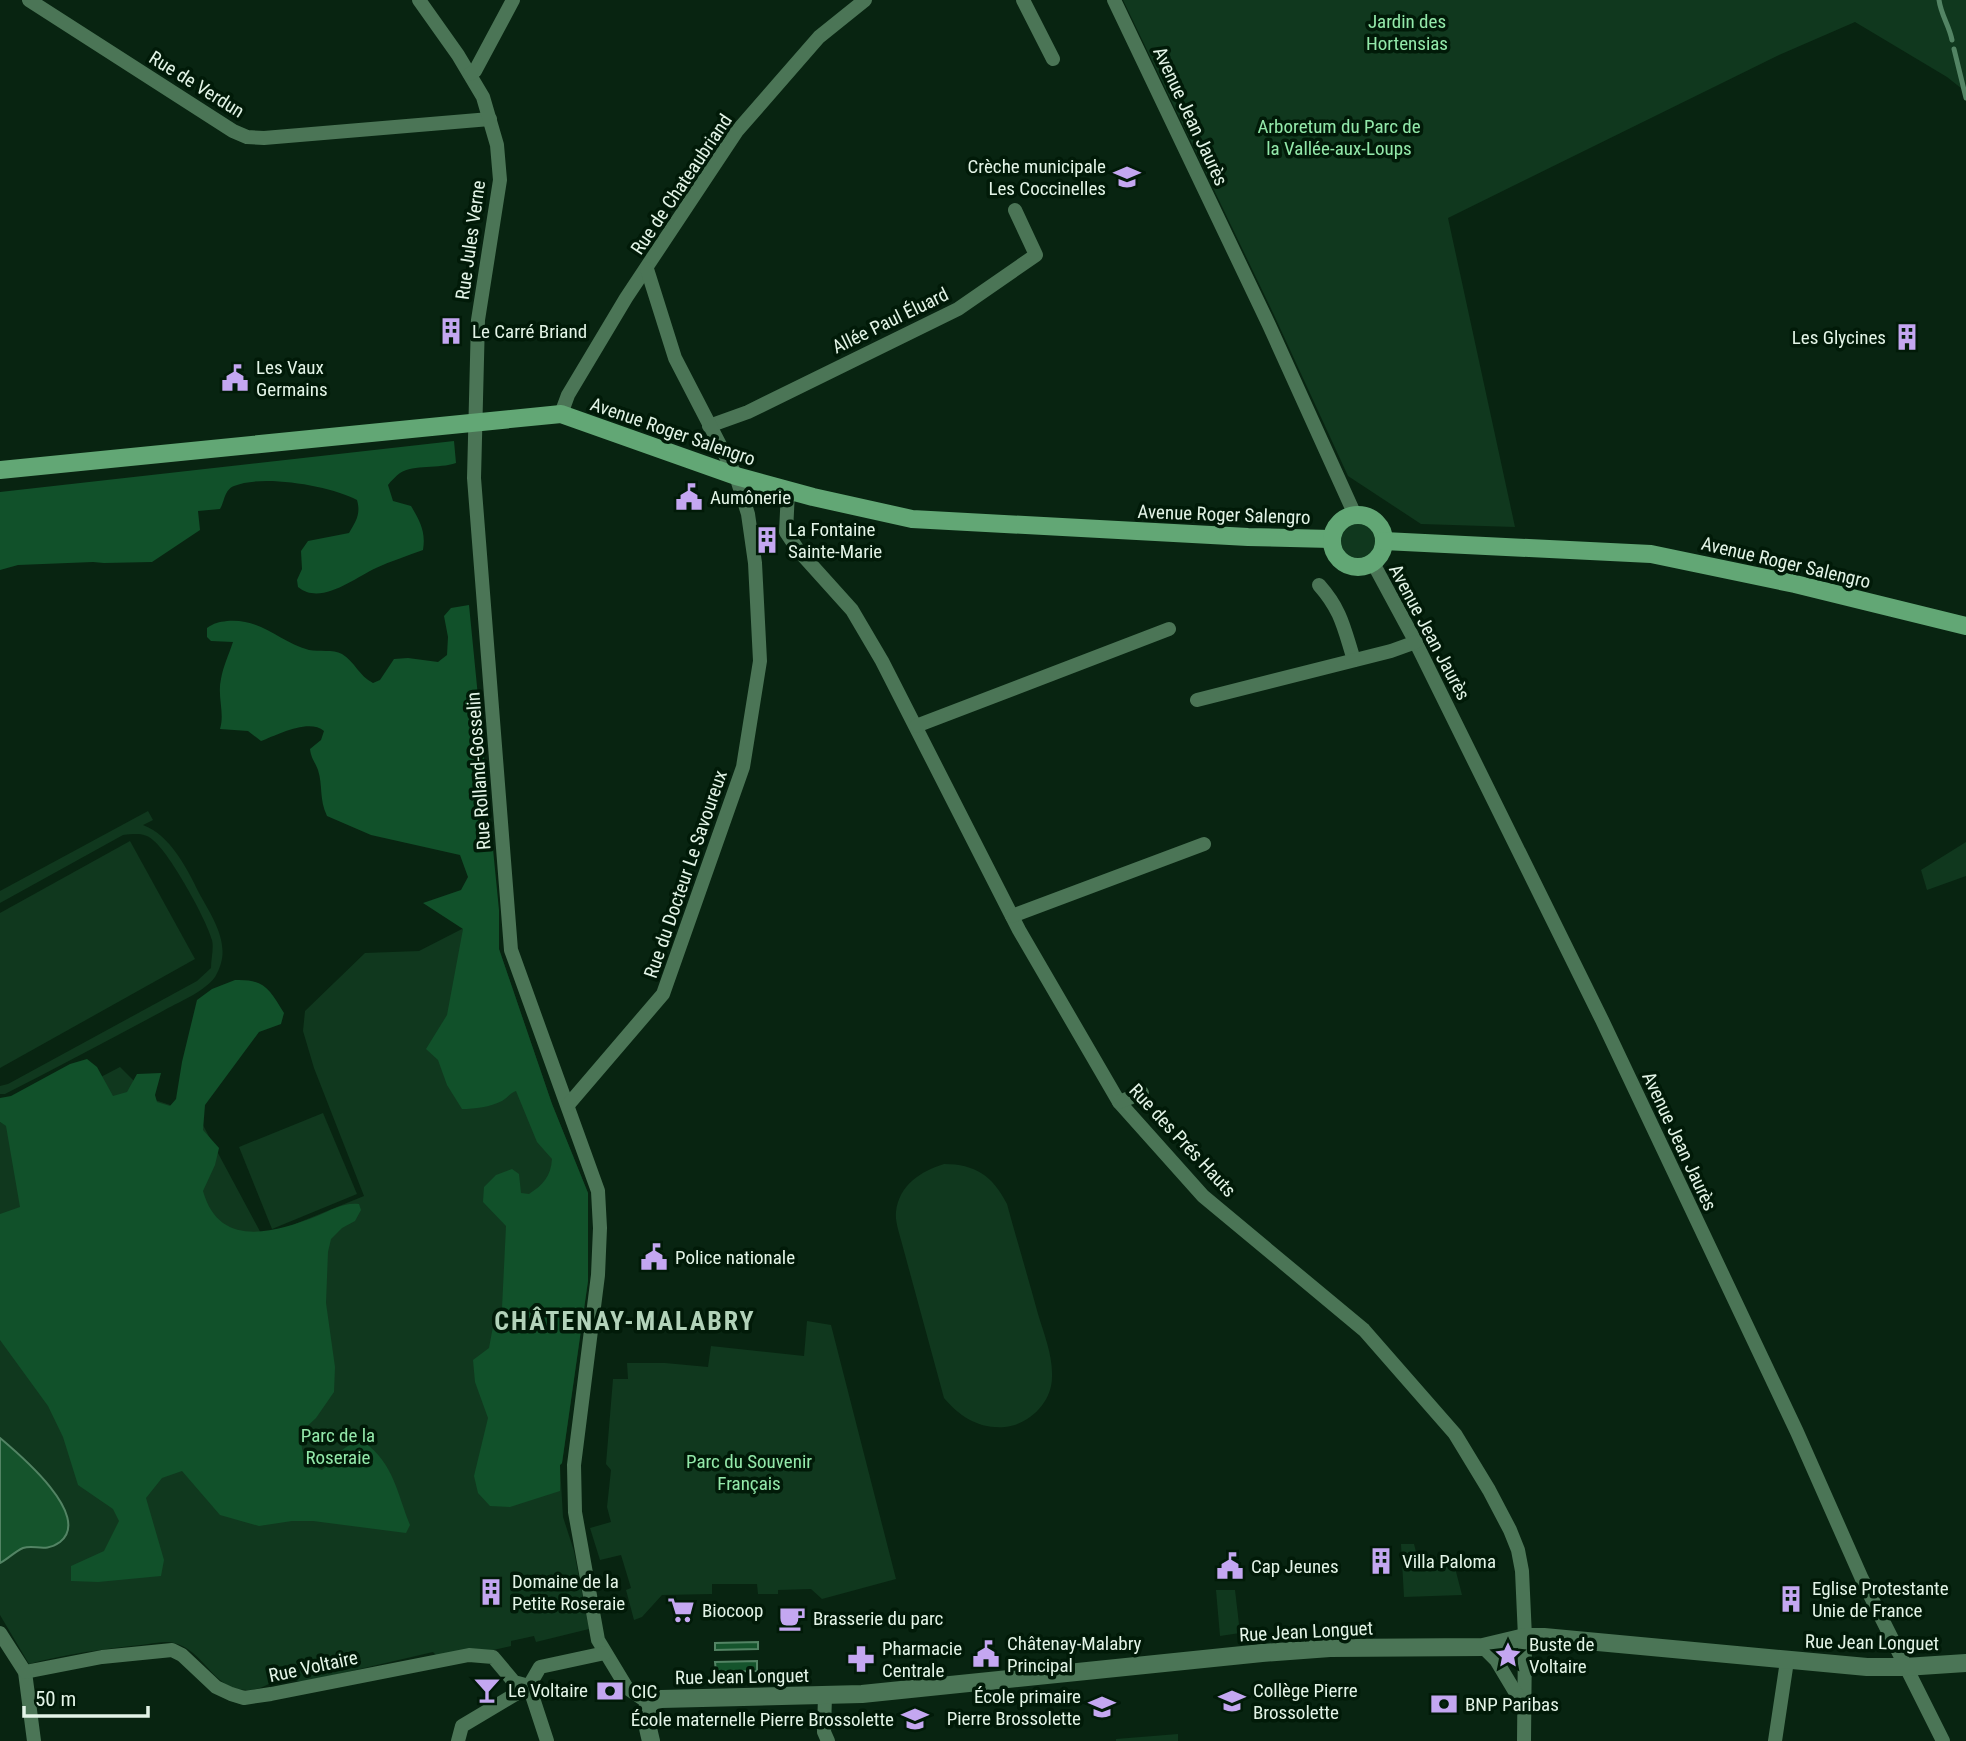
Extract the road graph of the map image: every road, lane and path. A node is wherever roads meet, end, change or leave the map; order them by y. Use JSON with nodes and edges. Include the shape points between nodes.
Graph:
{"nodes":[{"id":1,"x":29,"y":0,"type":"edge"},
{"id":2,"x":419,"y":0,"type":"edge"},
{"id":3,"x":513,"y":0,"type":"edge"},
{"id":4,"x":865,"y":0,"type":"edge"},
{"id":5,"x":1023,"y":0,"type":"edge"},
{"id":6,"x":1114,"y":0,"type":"edge"},
{"id":7,"x":1053,"y":59,"type":"dead end"},
{"id":8,"x":470,"y":74,"type":"junction"},
{"id":9,"x":490,"y":119,"type":"junction"},
{"id":10,"x":1015,"y":210,"type":"dead end"},
{"id":11,"x":648,"y":269,"type":"junction"},
{"id":12,"x":561,"y":414,"type":"junction"},
{"id":13,"x":477,"y":423,"type":"junction"},
{"id":14,"x":709,"y":426,"type":"junction"},
{"id":15,"x":0,"y":470,"type":"edge"},
{"id":16,"x":736,"y":476,"type":"junction"},
{"id":17,"x":788,"y":491,"type":"junction"},
{"id":18,"x":1354,"y":515,"type":"junction"},
{"id":19,"x":1331,"y":539,"type":"junction"},
{"id":20,"x":1384,"y":541,"type":"junction"},
{"id":21,"x":1373,"y":563,"type":"junction"},
{"id":22,"x":1319,"y":585,"type":"dead end"},
{"id":23,"x":1966,"y":626,"type":"edge"},
{"id":24,"x":1169,"y":629,"type":"dead end"},
{"id":25,"x":1416,"y":642,"type":"junction"},
{"id":26,"x":1354,"y":660,"type":"junction"},
{"id":27,"x":1197,"y":700,"type":"dead end"},
{"id":28,"x":916,"y":726,"type":"junction"},
{"id":29,"x":1204,"y":844,"type":"dead end"},
{"id":30,"x":1012,"y":916,"type":"junction"},
{"id":31,"x":1142,"y":1093,"type":"dead end"},
{"id":32,"x":1119,"y":1102,"type":"junction"},
{"id":33,"x":568,"y":1105,"type":"junction"},
{"id":34,"x":0,"y":1633,"type":"edge"},
{"id":35,"x":1525,"y":1637,"type":"junction"},
{"id":36,"x":1483,"y":1647,"type":"junction"},
{"id":37,"x":605,"y":1653,"type":"junction"},
{"id":38,"x":1787,"y":1661,"type":"junction"},
{"id":39,"x":1966,"y":1663,"type":"edge"},
{"id":40,"x":1905,"y":1667,"type":"junction"},
{"id":41,"x":25,"y":1672,"type":"junction"},
{"id":42,"x":529,"y":1686,"type":"junction"},
{"id":43,"x":825,"y":1695,"type":"junction"},
{"id":44,"x":649,"y":1703,"type":"junction"},
{"id":45,"x":1524,"y":1706,"type":"junction"},
{"id":46,"x":34,"y":1741,"type":"edge"},
{"id":47,"x":458,"y":1741,"type":"edge"},
{"id":48,"x":547,"y":1741,"type":"edge"},
{"id":49,"x":651,"y":1741,"type":"edge"},
{"id":50,"x":828,"y":1741,"type":"edge"},
{"id":51,"x":1524,"y":1741,"type":"edge"},
{"id":52,"x":1775,"y":1741,"type":"edge"},
{"id":53,"x":1943,"y":1741,"type":"edge"}],
"edges":[{"from":1,"to":9,"type":"street","name":"Rue de Verdun","via":[[247,136]]},
{"from":2,"to":8,"type":"street","name":"Rue Jules Verne"},
{"from":3,"to":8,"type":"street"},
{"from":4,"to":11,"type":"street","name":"Rue de Chateaubriand","via":[[819,37],[737,131]]},
{"from":5,"to":7,"type":"street"},
{"from":6,"to":18,"type":"street","name":"Avenue Jean Jaurès"},
{"from":8,"to":9,"type":"street","name":"Rue Jules Verne"},
{"from":9,"to":13,"type":"street","name":"Rue Jules Verne","via":[[500,180],[478,320]]},
{"from":10,"to":14,"type":"street","name":"Allée Paul Éluard","via":[[1036,255],[958,309],[748,412]]},
{"from":11,"to":12,"type":"street","name":"Rue de Chateaubriand"},
{"from":11,"to":14,"type":"street","name":"Rue du Docteur Le Savoureux","via":[[675,358]]},
{"from":12,"to":13,"type":"main road","name":"Avenue Roger Salengro"},
{"from":12,"to":16,"type":"main road","name":"Avenue Roger Salengro"},
{"from":13,"to":15,"type":"main road","name":"Avenue Roger Salengro"},
{"from":13,"to":33,"type":"street","name":"Rue Rolland-Gosselin","via":[[474,478],[511,950]]},
{"from":14,"to":16,"type":"street","name":"Rue du Docteur Le Savoureux"},
{"from":16,"to":17,"type":"main road","name":"Avenue Roger Salengro"},
{"from":16,"to":33,"type":"street","name":"Rue du Docteur Le Savoureux","via":[[754,556],[760,661],[743,767],[663,994]]},
{"from":17,"to":19,"type":"main road","name":"Avenue Roger Salengro","via":[[912,519]]},
{"from":17,"to":28,"type":"street","name":"Rue des Prés Hauts","via":[[786,532],[852,610]]},
{"from":18,"to":19,"type":"main road","via":[[1343,519]]},
{"from":18,"to":20,"type":"main road","via":[[1376,522]]},
{"from":19,"to":21,"type":"main road","via":[[1332,550],[1343,563],[1354,568]]},
{"from":20,"to":21,"type":"main road","via":[[1383,551]]},
{"from":20,"to":23,"type":"main road","name":"Avenue Roger Salengro","via":[[1651,554],[1795,583]]},
{"from":21,"to":25,"type":"street","name":"Avenue Jean Jaurès"},
{"from":22,"to":26,"type":"street","via":[[1334,602]]},
{"from":24,"to":28,"type":"street"},
{"from":25,"to":26,"type":"street"},
{"from":25,"to":40,"type":"street","name":"Avenue Jean Jaurès","via":[[1613,1044]]},
{"from":26,"to":27,"type":"street"},
{"from":28,"to":30,"type":"street","name":"Rue des Prés Hauts"},
{"from":29,"to":30,"type":"street"},
{"from":30,"to":32,"type":"street","name":"Rue des Prés Hauts"},
{"from":31,"to":32,"type":"street"},
{"from":32,"to":35,"type":"street","name":"Rue des Prés Hauts","via":[[1203,1196],[1364,1330],[1455,1434],[1518,1550]]},
{"from":33,"to":37,"type":"street","via":[[598,1191],[598,1275],[574,1465],[580,1553],[598,1640]]},
{"from":34,"to":41,"type":"street"},
{"from":35,"to":36,"type":"street","name":"Rue Jean Longuet"},
{"from":35,"to":38,"type":"street","name":"Rue Jean Longuet"},
{"from":35,"to":45,"type":"street","name":"Rue des Prés Hauts"},
{"from":36,"to":43,"type":"street","name":"Rue Jean Longuet","via":[[1330,1648]]},
{"from":36,"to":45,"type":"street"},
{"from":37,"to":42,"type":"street","via":[[540,1667]]},
{"from":37,"to":44,"type":"street","via":[[627,1688]]},
{"from":38,"to":40,"type":"street","name":"Rue Jean Longuet"},
{"from":38,"to":52,"type":"street"},
{"from":39,"to":40,"type":"street","name":"Rue Jean Longuet"},
{"from":40,"to":53,"type":"street","name":"Avenue Jean Jaurès"},
{"from":41,"to":42,"type":"street","name":"Rue Voltaire","via":[[172,1650],[216,1687],[244,1698],[469,1655],[493,1657],[514,1682]]},
{"from":41,"to":46,"type":"street"},
{"from":42,"to":47,"type":"street","via":[[462,1726]]},
{"from":42,"to":48,"type":"street"},
{"from":43,"to":44,"type":"street","name":"Rue Jean Longuet","via":[[673,1698]]},
{"from":43,"to":50,"type":"street"},
{"from":44,"to":49,"type":"street"},
{"from":45,"to":51,"type":"street","name":"Rue des Prés Hauts"}]}
